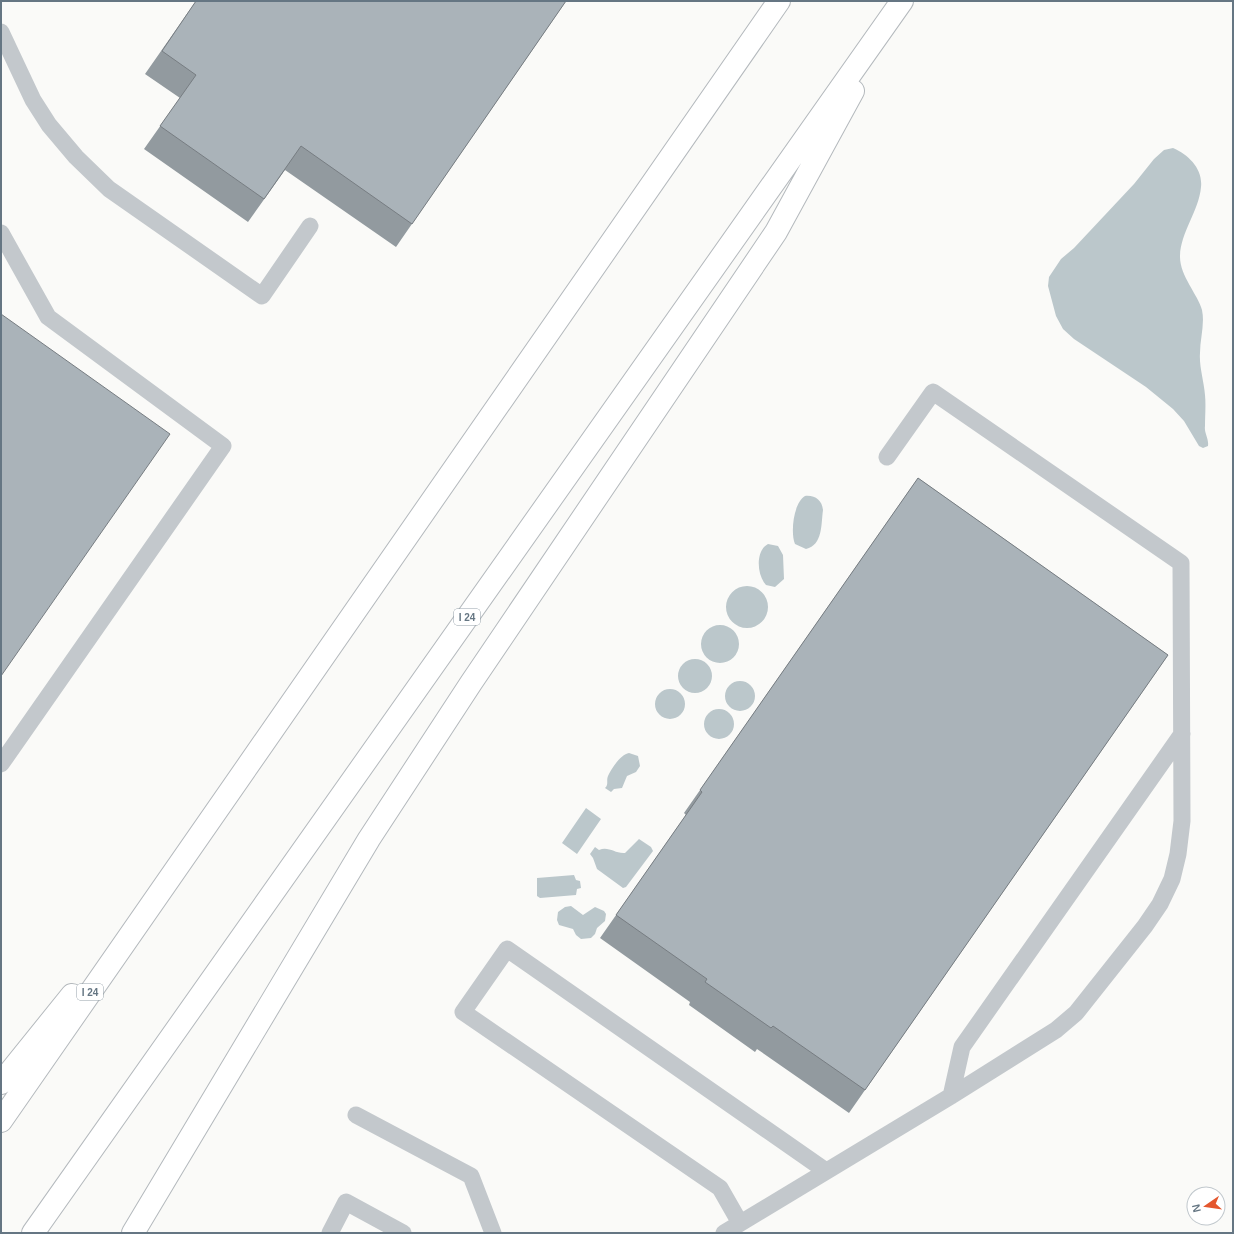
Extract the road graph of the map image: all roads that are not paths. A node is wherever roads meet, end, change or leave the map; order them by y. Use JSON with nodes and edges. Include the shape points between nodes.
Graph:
{"nodes":[{"id":1,"x":778,"y":1,"type":"edge"},
{"id":2,"x":902,"y":1,"type":"edge"},
{"id":3,"x":1,"y":32,"type":"edge"},
{"id":4,"x":310,"y":226,"type":"dead end"},
{"id":5,"x":1,"y":233,"type":"edge"},
{"id":6,"x":887,"y":457,"type":"dead end"},
{"id":7,"x":1182,"y":734,"type":"junction"},
{"id":8,"x":1,"y":764,"type":"edge"},
{"id":9,"x":180,"y":864,"type":"junction"},
{"id":10,"x":1,"y":1082,"type":"edge"},
{"id":11,"x":951,"y":1096,"type":"junction"},
{"id":12,"x":356,"y":1115,"type":"dead end"},
{"id":13,"x":1,"y":1121,"type":"edge"},
{"id":14,"x":826,"y":1171,"type":"junction"},
{"id":15,"x":740,"y":1223,"type":"junction"},
{"id":16,"x":33,"y":1233,"type":"edge"},
{"id":17,"x":133,"y":1233,"type":"edge"},
{"id":18,"x":330,"y":1233,"type":"edge"},
{"id":19,"x":403,"y":1233,"type":"edge"},
{"id":20,"x":493,"y":1233,"type":"edge"},
{"id":21,"x":724,"y":1233,"type":"edge"}],
"edges":[{"from":1,"to":9,"type":"highway","number":"I 24"},
{"from":2,"to":16,"type":"highway","number":"I 24"},
{"from":2,"to":17,"type":"highway","via":[[776,232],[471,683],[369,839]]},
{"from":3,"to":4,"type":"lane","via":[[33,100],[49,125],[76,157],[109,189],[262,296]]},
{"from":5,"to":8,"type":"lane","via":[[48,317],[223,446]]},
{"from":6,"to":7,"type":"lane","via":[[933,392],[1181,563]]},
{"from":7,"to":11,"type":"lane","via":[[962,1048]]},
{"from":7,"to":11,"type":"lane","via":[[1182,821],[1178,854],[1172,879],[1160,904],[1076,1013],[1033,1046]]},
{"from":9,"to":10,"type":"highway"},
{"from":9,"to":13,"type":"highway","number":"I 24"},
{"from":11,"to":14,"type":"lane"},
{"from":12,"to":20,"type":"lane","via":[[471,1176]]},
{"from":14,"to":15,"type":"lane"},
{"from":14,"to":15,"type":"lane","via":[[507,949],[463,1012],[720,1188]]},
{"from":15,"to":21,"type":"lane"},
{"from":18,"to":19,"type":"lane","via":[[346,1202]]}]}
